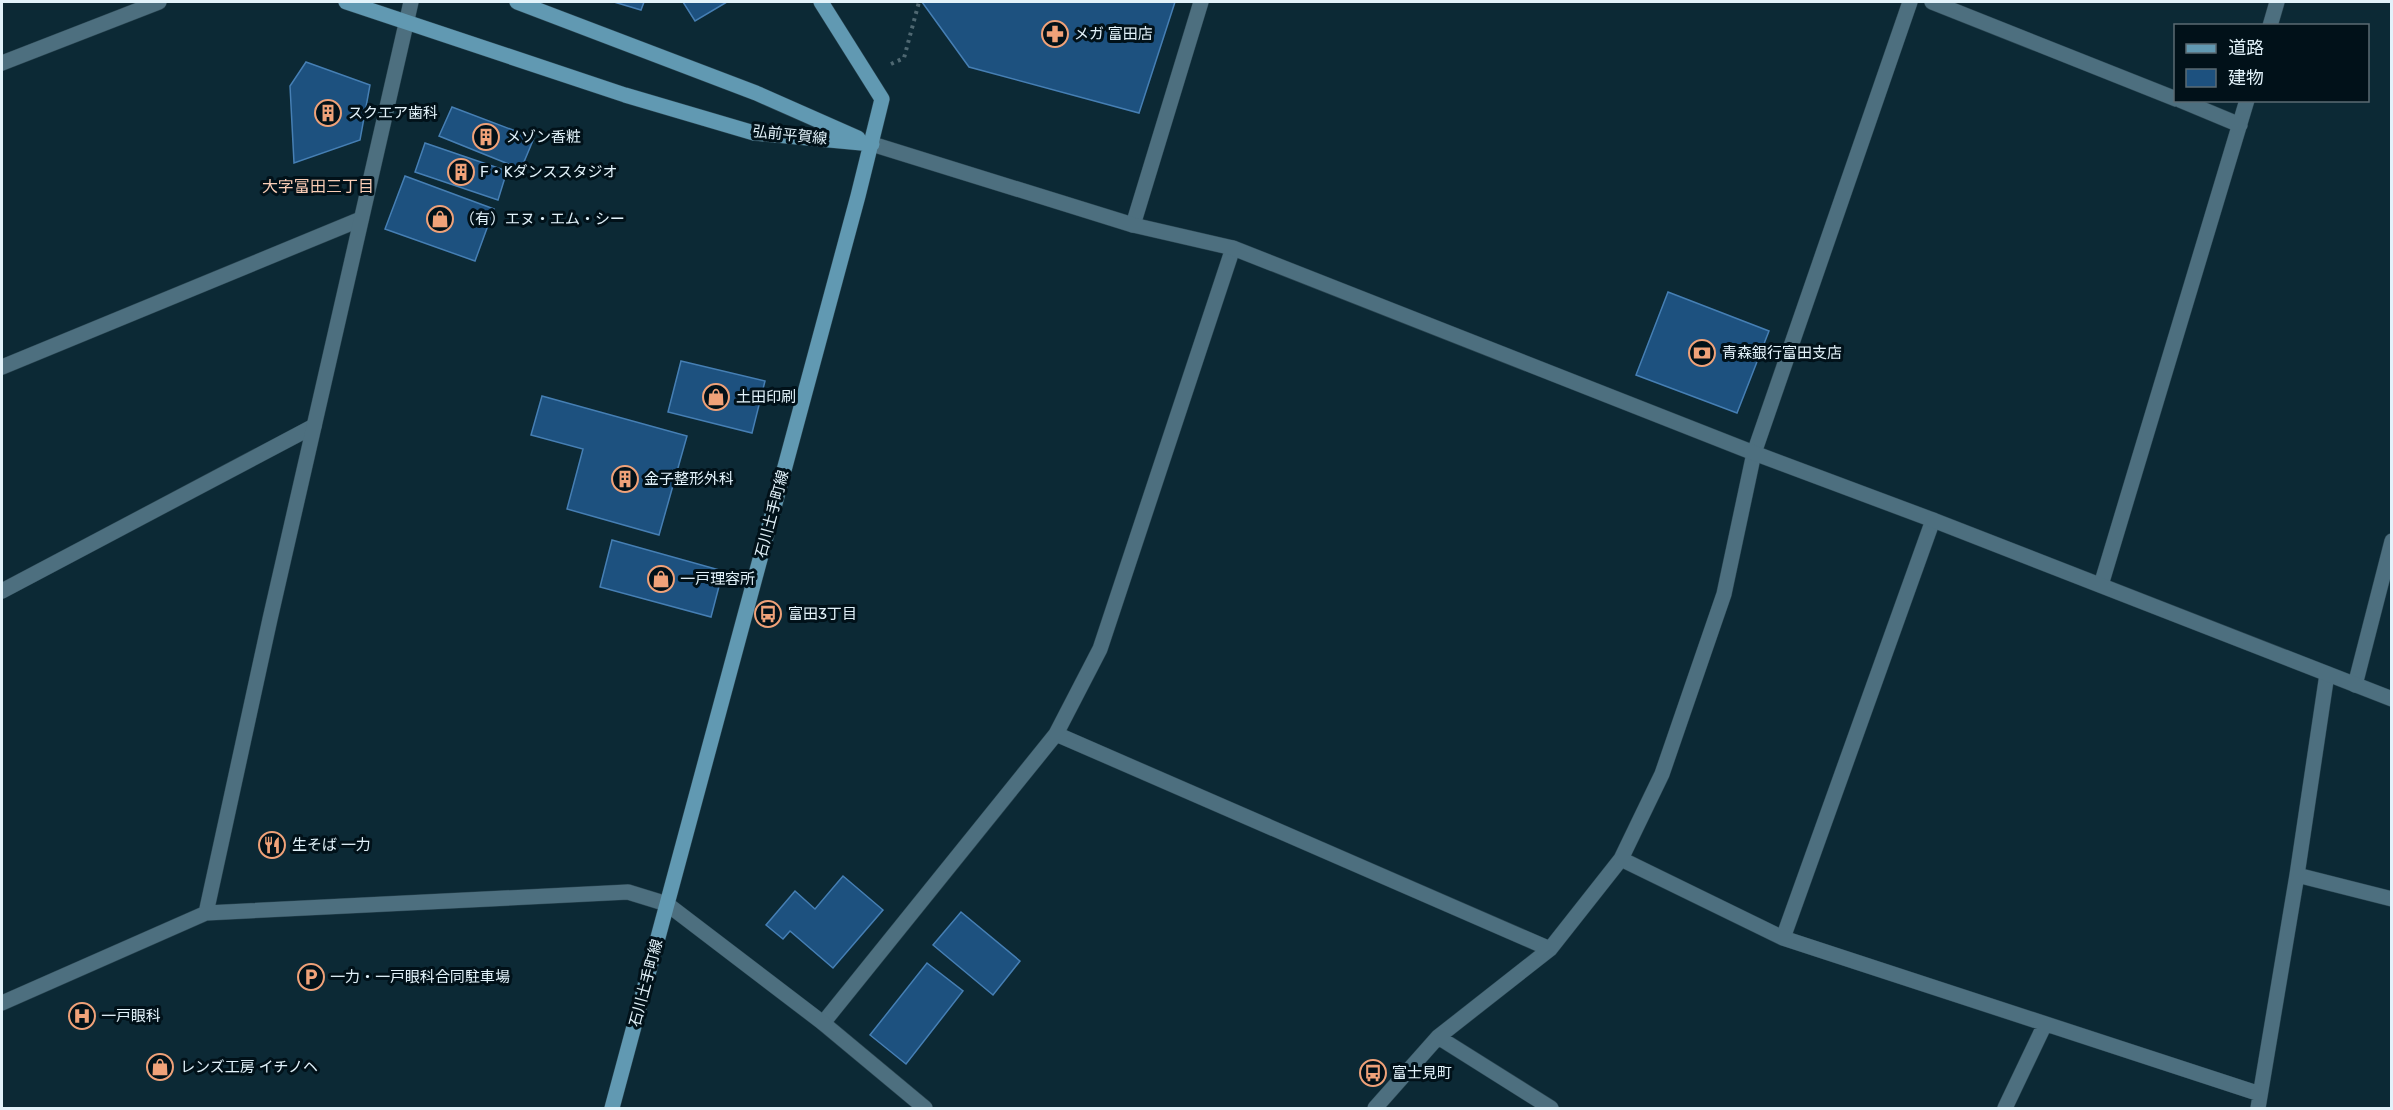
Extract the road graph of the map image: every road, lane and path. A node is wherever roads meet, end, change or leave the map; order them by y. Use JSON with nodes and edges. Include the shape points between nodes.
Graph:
{"nodes":[{"id":1,"x":159,"y":2,"type":"edge"},
{"id":2,"x":346,"y":2,"type":"edge"},
{"id":3,"x":411,"y":2,"type":"edge"},
{"id":4,"x":517,"y":2,"type":"edge"},
{"id":5,"x":821,"y":2,"type":"edge"},
{"id":6,"x":919,"y":2,"type":"edge"},
{"id":7,"x":1201,"y":2,"type":"edge"},
{"id":8,"x":1910,"y":2,"type":"edge"},
{"id":9,"x":1932,"y":2,"type":"edge"},
{"id":10,"x":2277,"y":2,"type":"edge"},
{"id":11,"x":406,"y":23,"type":"junction"},
{"id":12,"x":2271,"y":24,"type":"edge"},
{"id":13,"x":2,"y":63,"type":"edge"},
{"id":14,"x":891,"y":64,"type":"dead end"},
{"id":15,"x":2174,"y":99,"type":"edge"},
{"id":16,"x":2182,"y":102,"type":"edge"},
{"id":17,"x":2246,"y":102,"type":"edge"},
{"id":18,"x":2240,"y":125,"type":"junction"},
{"id":19,"x":872,"y":144,"type":"junction"},
{"id":20,"x":361,"y":219,"type":"junction"},
{"id":21,"x":1132,"y":225,"type":"junction"},
{"id":22,"x":1233,"y":248,"type":"junction"},
{"id":23,"x":2,"y":367,"type":"edge"},
{"id":24,"x":314,"y":426,"type":"junction"},
{"id":25,"x":1754,"y":453,"type":"junction"},
{"id":26,"x":1933,"y":520,"type":"junction"},
{"id":27,"x":2391,"y":541,"type":"edge"},
{"id":28,"x":2101,"y":585,"type":"junction"},
{"id":29,"x":2,"y":591,"type":"edge"},
{"id":30,"x":2327,"y":674,"type":"junction"},
{"id":31,"x":2355,"y":685,"type":"junction"},
{"id":32,"x":2391,"y":699,"type":"edge"},
{"id":33,"x":1056,"y":734,"type":"junction"},
{"id":34,"x":1621,"y":859,"type":"junction"},
{"id":35,"x":2297,"y":875,"type":"junction"},
{"id":36,"x":2391,"y":899,"type":"edge"},
{"id":37,"x":667,"y":904,"type":"junction"},
{"id":38,"x":206,"y":913,"type":"junction"},
{"id":39,"x":1783,"y":938,"type":"junction"},
{"id":40,"x":1550,"y":949,"type":"junction"},
{"id":41,"x":2,"y":1003,"type":"edge"},
{"id":42,"x":823,"y":1023,"type":"junction"},
{"id":43,"x":2045,"y":1024,"type":"junction"},
{"id":44,"x":1438,"y":1037,"type":"junction"},
{"id":45,"x":2259,"y":1101,"type":"edge"},
{"id":46,"x":612,"y":1108,"type":"edge"},
{"id":47,"x":925,"y":1108,"type":"edge"},
{"id":48,"x":1375,"y":1108,"type":"edge"},
{"id":49,"x":1551,"y":1108,"type":"edge"},
{"id":50,"x":2005,"y":1108,"type":"edge"}],
"edges":[{"from":1,"to":13,"type":"street"},
{"from":2,"to":11,"type":"main road","name":"弘前平賀線"},
{"from":3,"to":11,"type":"street"},
{"from":4,"to":19,"type":"main road","name":"弘前平賀線","via":[[756,93]]},
{"from":5,"to":19,"type":"main road","name":"石川土手町線","via":[[882,99]]},
{"from":6,"to":14,"type":"path","via":[[904,58]]},
{"from":7,"to":21,"type":"street"},
{"from":8,"to":25,"type":"street"},
{"from":9,"to":15,"type":"street"},
{"from":10,"to":12,"type":"street"},
{"from":11,"to":19,"type":"main road","name":"弘前平賀線","via":[[754,133]]},
{"from":11,"to":20,"type":"street"},
{"from":16,"to":18,"type":"street"},
{"from":17,"to":18,"type":"street"},
{"from":18,"to":28,"type":"street"},
{"from":19,"to":21,"type":"street"},
{"from":19,"to":37,"type":"main road","name":"石川土手町線"},
{"from":20,"to":23,"type":"street"},
{"from":20,"to":24,"type":"street"},
{"from":21,"to":22,"type":"street"},
{"from":22,"to":25,"type":"street"},
{"from":22,"to":33,"type":"street","via":[[1100,649]]},
{"from":24,"to":29,"type":"street"},
{"from":24,"to":38,"type":"street"},
{"from":25,"to":26,"type":"street"},
{"from":25,"to":34,"type":"street","via":[[1724,594],[1662,774]]},
{"from":26,"to":28,"type":"street"},
{"from":26,"to":39,"type":"street"},
{"from":27,"to":31,"type":"street"},
{"from":28,"to":30,"type":"street"},
{"from":30,"to":31,"type":"street"},
{"from":30,"to":35,"type":"street"},
{"from":31,"to":32,"type":"street"},
{"from":33,"to":40,"type":"street"},
{"from":33,"to":42,"type":"street"},
{"from":34,"to":39,"type":"street"},
{"from":34,"to":40,"type":"street"},
{"from":35,"to":36,"type":"street"},
{"from":35,"to":45,"type":"street"},
{"from":37,"to":38,"type":"street","via":[[628,892]]},
{"from":37,"to":42,"type":"street"},
{"from":37,"to":46,"type":"main road","name":"石川土手町線"},
{"from":38,"to":41,"type":"street"},
{"from":39,"to":43,"type":"street"},
{"from":40,"to":44,"type":"street"},
{"from":42,"to":47,"type":"street"},
{"from":43,"to":45,"type":"street"},
{"from":43,"to":50,"type":"street"},
{"from":44,"to":48,"type":"street"},
{"from":44,"to":49,"type":"street"}]}
